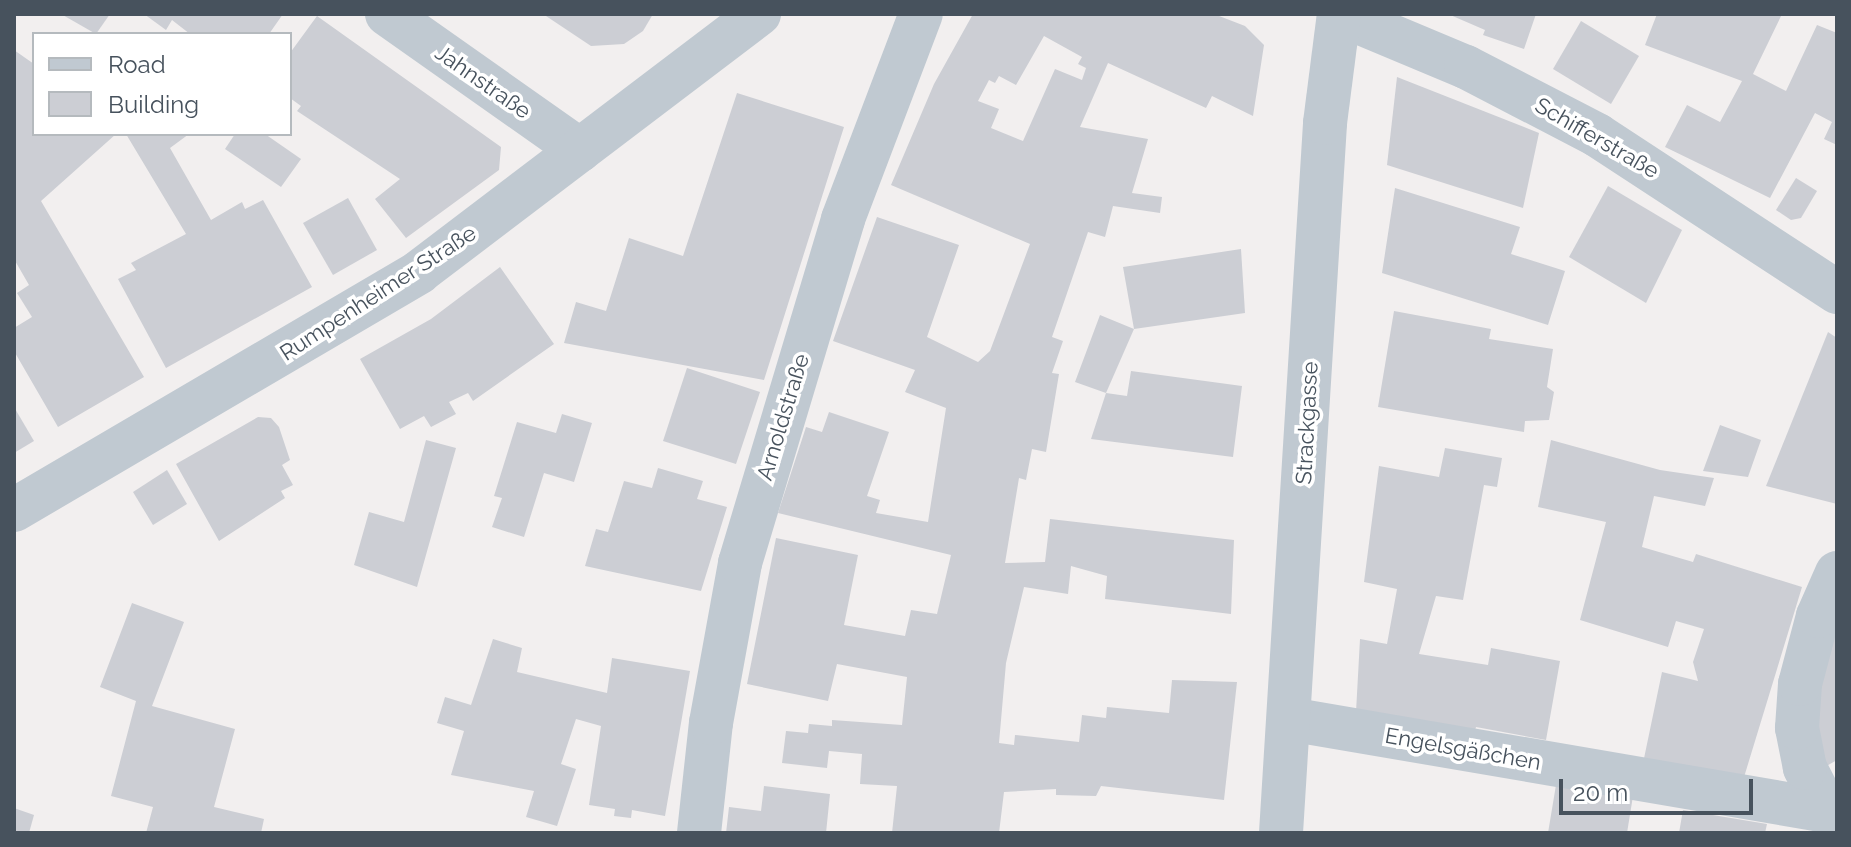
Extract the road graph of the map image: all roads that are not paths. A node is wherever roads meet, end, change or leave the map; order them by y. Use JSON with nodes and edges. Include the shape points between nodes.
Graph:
{"nodes":[{"id":1,"x":387,"y":14,"type":"edge"},
{"id":2,"x":759,"y":14,"type":"edge"},
{"id":3,"x":921,"y":14,"type":"edge"},
{"id":4,"x":1339,"y":14,"type":"edge"},
{"id":5,"x":580,"y":150,"type":"junction"},
{"id":6,"x":1837,"y":292,"type":"edge"},
{"id":7,"x":14,"y":510,"type":"edge"},
{"id":8,"x":1837,"y":573,"type":"edge"},
{"id":9,"x":1289,"y":719,"type":"junction"},
{"id":10,"x":1832,"y":821,"type":"edge"},
{"id":11,"x":699,"y":833,"type":"edge"},
{"id":12,"x":1281,"y":833,"type":"edge"}],
"edges":[{"from":1,"to":5,"type":"street","name":"Jahnstraße"},
{"from":2,"to":5,"type":"street","name":"Rumpenheimer Straße"},
{"from":3,"to":11,"type":"street","name":"Arnoldstraße","via":[[843,219],[744,548],[723,646]]},
{"from":4,"to":6,"type":"street","name":"Schifferstraße","via":[[1466,67],[1597,135]]},
{"from":4,"to":9,"type":"street","name":"Strackgasse","via":[[1325,123]]},
{"from":5,"to":7,"type":"street","name":"Rumpenheimer Straße","via":[[419,272]]},
{"from":8,"to":10,"type":"street","name":"Engelsgäßchen","via":[[1818,616],[1800,684],[1797,728],[1805,768]]},
{"from":9,"to":10,"type":"street","name":"Engelsgäßchen"},
{"from":9,"to":12,"type":"street","name":"Strackgasse"}]}
